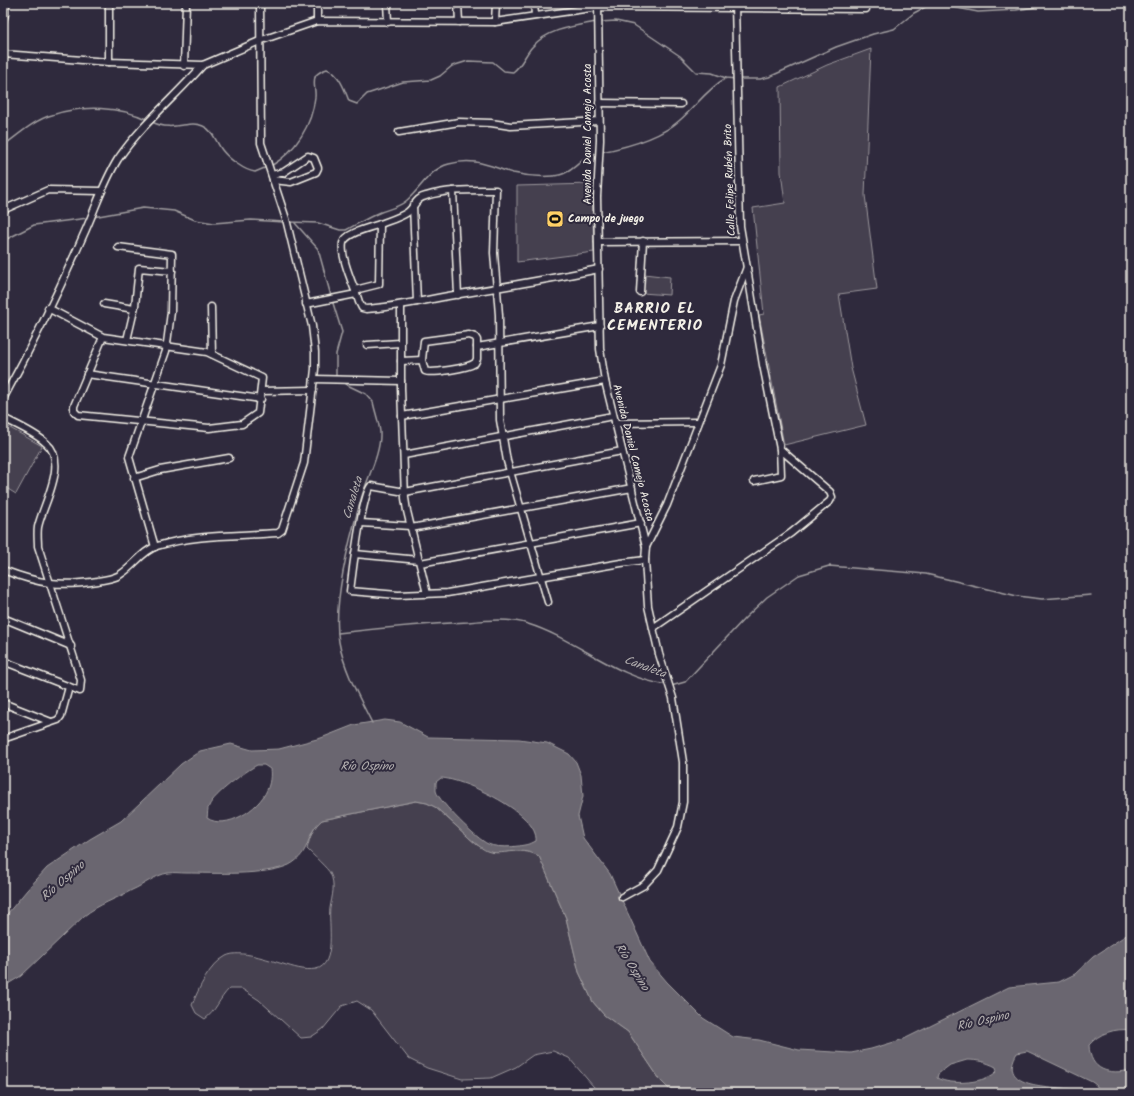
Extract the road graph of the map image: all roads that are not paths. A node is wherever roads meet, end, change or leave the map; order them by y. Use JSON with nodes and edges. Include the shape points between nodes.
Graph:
{"nodes":[{"id":1,"x":5,"y":3,"type":"edge"},
{"id":2,"x":109,"y":3,"type":"edge"},
{"id":3,"x":186,"y":3,"type":"edge"},
{"id":4,"x":260,"y":3,"type":"edge"},
{"id":5,"x":317,"y":3,"type":"edge"},
{"id":6,"x":387,"y":3,"type":"edge"},
{"id":7,"x":458,"y":3,"type":"edge"},
{"id":8,"x":496,"y":3,"type":"edge"},
{"id":9,"x":534,"y":3,"type":"edge"},
{"id":10,"x":598,"y":5,"type":"edge"},
{"id":11,"x":656,"y":5,"type":"edge"},
{"id":12,"x":735,"y":5,"type":"edge"},
{"id":13,"x":797,"y":6,"type":"edge"},
{"id":14,"x":866,"y":6,"type":"edge"},
{"id":15,"x":535,"y":15,"type":"junction"},
{"id":16,"x":3,"y":21,"type":"edge"},
{"id":17,"x":317,"y":21,"type":"junction"},
{"id":18,"x":388,"y":22,"type":"junction"},
{"id":19,"x":459,"y":22,"type":"junction"},
{"id":20,"x":495,"y":22,"type":"junction"},
{"id":21,"x":262,"y":40,"type":"junction"},
{"id":22,"x":3,"y":54,"type":"edge"},
{"id":23,"x":109,"y":62,"type":"junction"},
{"id":24,"x":203,"y":65,"type":"junction"},
{"id":25,"x":184,"y":66,"type":"junction"},
{"id":26,"x":599,"y":103,"type":"junction"},
{"id":27,"x":681,"y":104,"type":"dead end"},
{"id":28,"x":599,"y":121,"type":"junction"},
{"id":29,"x":399,"y":132,"type":"dead end"},
{"id":30,"x":271,"y":172,"type":"junction"},
{"id":31,"x":101,"y":191,"type":"junction"},
{"id":32,"x":453,"y":191,"type":"junction"},
{"id":33,"x":414,"y":205,"type":"junction"},
{"id":34,"x":3,"y":210,"type":"edge"},
{"id":35,"x":380,"y":224,"type":"junction"},
{"id":36,"x":742,"y":240,"type":"junction"},
{"id":37,"x":598,"y":242,"type":"junction"},
{"id":38,"x":643,"y":242,"type":"junction"},
{"id":39,"x":118,"y":247,"type":"dead end"},
{"id":40,"x":747,"y":268,"type":"junction"},
{"id":41,"x":599,"y":269,"type":"junction"},
{"id":42,"x":172,"y":271,"type":"junction"},
{"id":43,"x":496,"y":288,"type":"junction"},
{"id":44,"x":356,"y":292,"type":"junction"},
{"id":45,"x":640,"y":292,"type":"dead end"},
{"id":46,"x":458,"y":295,"type":"junction"},
{"id":47,"x":417,"y":302,"type":"junction"},
{"id":48,"x":104,"y":304,"type":"dead end"},
{"id":49,"x":306,"y":304,"type":"junction"},
{"id":50,"x":401,"y":305,"type":"junction"},
{"id":51,"x":211,"y":307,"type":"dead end"},
{"id":52,"x":48,"y":308,"type":"junction"},
{"id":53,"x":134,"y":309,"type":"junction"},
{"id":54,"x":600,"y":326,"type":"junction"},
{"id":55,"x":103,"y":336,"type":"junction"},
{"id":56,"x":127,"y":340,"type":"junction"},
{"id":57,"x":400,"y":343,"type":"junction"},
{"id":58,"x":499,"y":344,"type":"junction"},
{"id":59,"x":167,"y":345,"type":"junction"},
{"id":60,"x":367,"y":345,"type":"dead end"},
{"id":61,"x":477,"y":347,"type":"junction"},
{"id":62,"x":212,"y":354,"type":"junction"},
{"id":63,"x":422,"y":360,"type":"junction"},
{"id":64,"x":401,"y":361,"type":"junction"},
{"id":65,"x":87,"y":374,"type":"junction"},
{"id":66,"x":314,"y":379,"type":"junction"},
{"id":67,"x":401,"y":381,"type":"junction"},
{"id":68,"x":605,"y":381,"type":"junction"},
{"id":69,"x":155,"y":384,"type":"junction"},
{"id":70,"x":313,"y":390,"type":"junction"},
{"id":71,"x":261,"y":391,"type":"junction"},
{"id":72,"x":3,"y":399,"type":"edge"},
{"id":73,"x":261,"y":399,"type":"junction"},
{"id":74,"x":499,"y":400,"type":"junction"},
{"id":75,"x":402,"y":416,"type":"junction"},
{"id":76,"x":3,"y":418,"type":"edge"},
{"id":77,"x":614,"y":420,"type":"junction"},
{"id":78,"x":141,"y":421,"type":"junction"},
{"id":79,"x":698,"y":422,"type":"junction"},
{"id":80,"x":502,"y":436,"type":"junction"},
{"id":81,"x":780,"y":449,"type":"junction"},
{"id":82,"x":622,"y":452,"type":"junction"},
{"id":83,"x":404,"y":455,"type":"junction"},
{"id":84,"x":229,"y":458,"type":"dead end"},
{"id":85,"x":511,"y":472,"type":"junction"},
{"id":86,"x":134,"y":478,"type":"junction"},
{"id":87,"x":754,"y":481,"type":"dead end"},
{"id":88,"x":632,"y":488,"type":"junction"},
{"id":89,"x":405,"y":492,"type":"junction"},
{"id":90,"x":522,"y":508,"type":"junction"},
{"id":91,"x":361,"y":523,"type":"junction"},
{"id":92,"x":641,"y":523,"type":"junction"},
{"id":93,"x":410,"y":527,"type":"junction"},
{"id":94,"x":531,"y":544,"type":"junction"},
{"id":95,"x":154,"y":547,"type":"junction"},
{"id":96,"x":646,"y":547,"type":"junction"},
{"id":97,"x":355,"y":554,"type":"junction"},
{"id":98,"x":645,"y":560,"type":"junction"},
{"id":99,"x":419,"y":562,"type":"junction"},
{"id":100,"x":3,"y":570,"type":"edge"},
{"id":101,"x":539,"y":577,"type":"junction"},
{"id":102,"x":50,"y":584,"type":"junction"},
{"id":103,"x":427,"y":594,"type":"junction"},
{"id":104,"x":548,"y":602,"type":"dead end"},
{"id":105,"x":3,"y":618,"type":"edge"},
{"id":106,"x":653,"y":628,"type":"junction"},
{"id":107,"x":71,"y":646,"type":"junction"},
{"id":108,"x":3,"y":661,"type":"edge"},
{"id":109,"x":69,"y":687,"type":"junction"},
{"id":110,"x":3,"y":703,"type":"edge"},
{"id":111,"x":51,"y":722,"type":"junction"},
{"id":112,"x":3,"y":739,"type":"edge"},
{"id":113,"x":622,"y":897,"type":"dead end"}],
"edges":[{"from":1,"to":16,"type":"street"},
{"from":2,"to":23,"type":"street"},
{"from":3,"to":25,"type":"street"},
{"from":4,"to":21,"type":"street"},
{"from":5,"to":17,"type":"street"},
{"from":6,"to":18,"type":"street"},
{"from":7,"to":19,"type":"street"},
{"from":8,"to":20,"type":"street"},
{"from":9,"to":15,"type":"street"},
{"from":10,"to":11,"type":"street"},
{"from":10,"to":15,"type":"street"},
{"from":10,"to":26,"type":"street","name":"Avenida Daniel Camejo Acosta"},
{"from":11,"to":12,"type":"street"},
{"from":12,"to":13,"type":"street"},
{"from":12,"to":36,"type":"street","name":"Calle Felipe Rubén Brito"},
{"from":13,"to":14,"type":"street"},
{"from":15,"to":20,"type":"street"},
{"from":17,"to":18,"type":"street"},
{"from":17,"to":21,"type":"street"},
{"from":18,"to":19,"type":"street"},
{"from":19,"to":20,"type":"street"},
{"from":21,"to":24,"type":"street"},
{"from":21,"to":30,"type":"street","via":[[262,143]]},
{"from":22,"to":23,"type":"street"},
{"from":23,"to":25,"type":"street"},
{"from":24,"to":25,"type":"street"},
{"from":24,"to":31,"type":"street","via":[[152,118],[117,160]]},
{"from":26,"to":27,"type":"street"},
{"from":26,"to":28,"type":"street","name":"Avenida Daniel Camejo Acosta"},
{"from":28,"to":29,"type":"street","via":[[511,126],[459,122]]},
{"from":28,"to":37,"type":"street","name":"Avenida Daniel Camejo Acosta"},
{"from":30,"to":30,"type":"street","via":[[284,172],[308,156],[312,156],[318,168],[316,172],[287,183]]},
{"from":30,"to":49,"type":"street","via":[[287,222]]},
{"from":31,"to":34,"type":"street","via":[[48,190]]},
{"from":31,"to":52,"type":"street"},
{"from":32,"to":33,"type":"street","via":[[424,196]]},
{"from":32,"to":43,"type":"street","via":[[496,190]]},
{"from":32,"to":46,"type":"street"},
{"from":33,"to":35,"type":"street","via":[[407,212]]},
{"from":33,"to":47,"type":"street"},
{"from":35,"to":44,"type":"street","via":[[378,284]]},
{"from":35,"to":44,"type":"street","via":[[353,233],[344,241],[345,260]]},
{"from":36,"to":38,"type":"street"},
{"from":36,"to":40,"type":"street","name":"Calle Felipe Rubén Brito"},
{"from":37,"to":38,"type":"street"},
{"from":37,"to":41,"type":"street","name":"Avenida Daniel Camejo Acosta"},
{"from":38,"to":45,"type":"street"},
{"from":39,"to":42,"type":"street","via":[[172,254]]},
{"from":40,"to":79,"type":"street","via":[[734,301],[721,366]]},
{"from":40,"to":81,"type":"street","name":"Calle Felipe Rubén Brito"},
{"from":41,"to":43,"type":"street"},
{"from":41,"to":54,"type":"street","name":"Avenida Daniel Camejo Acosta"},
{"from":42,"to":53,"type":"street","via":[[139,268]]},
{"from":42,"to":59,"type":"street"},
{"from":43,"to":46,"type":"street"},
{"from":43,"to":58,"type":"street"},
{"from":44,"to":49,"type":"street"},
{"from":44,"to":50,"type":"street","via":[[363,309]]},
{"from":46,"to":47,"type":"street"},
{"from":47,"to":50,"type":"street"},
{"from":48,"to":53,"type":"street"},
{"from":49,"to":66,"type":"street","via":[[314,339]]},
{"from":50,"to":57,"type":"street"},
{"from":51,"to":62,"type":"street"},
{"from":52,"to":55,"type":"street"},
{"from":52,"to":72,"type":"street"},
{"from":53,"to":56,"type":"street"},
{"from":54,"to":58,"type":"street"},
{"from":54,"to":68,"type":"street","name":"Avenida Daniel Camejo Acosta","via":[[600,349]]},
{"from":55,"to":56,"type":"street"},
{"from":55,"to":65,"type":"street"},
{"from":56,"to":59,"type":"street"},
{"from":57,"to":60,"type":"street"},
{"from":57,"to":64,"type":"street"},
{"from":58,"to":61,"type":"street"},
{"from":58,"to":74,"type":"street"},
{"from":59,"to":62,"type":"street"},
{"from":59,"to":69,"type":"street"},
{"from":61,"to":63,"type":"street","via":[[477,359],[472,365],[427,372],[423,368]]},
{"from":61,"to":63,"type":"street","via":[[477,340],[473,335],[427,340],[423,344]]},
{"from":62,"to":71,"type":"street","via":[[262,378]]},
{"from":63,"to":64,"type":"street"},
{"from":64,"to":67,"type":"street"},
{"from":65,"to":69,"type":"street"},
{"from":65,"to":78,"type":"street","via":[[74,406],[76,413],[88,417]]},
{"from":66,"to":67,"type":"street"},
{"from":66,"to":70,"type":"street"},
{"from":67,"to":75,"type":"street"},
{"from":68,"to":74,"type":"street"},
{"from":68,"to":77,"type":"street","name":"Avenida Daniel Camejo Acosta"},
{"from":69,"to":73,"type":"street"},
{"from":69,"to":78,"type":"street"},
{"from":70,"to":71,"type":"street"},
{"from":70,"to":95,"type":"street","via":[[304,463],[282,530],[211,536]]},
{"from":71,"to":73,"type":"street"},
{"from":73,"to":78,"type":"street","via":[[260,408],[255,416],[242,424],[232,426],[197,428]]},
{"from":74,"to":75,"type":"street"},
{"from":74,"to":80,"type":"street"},
{"from":75,"to":83,"type":"street"},
{"from":76,"to":102,"type":"street","via":[[39,437],[55,455],[54,476],[37,536]]},
{"from":77,"to":79,"type":"street"},
{"from":77,"to":80,"type":"street"},
{"from":77,"to":82,"type":"street","name":"Avenida Daniel Camejo Acosta"},
{"from":78,"to":86,"type":"street","via":[[129,457]]},
{"from":79,"to":96,"type":"street","via":[[667,505]]},
{"from":80,"to":83,"type":"street"},
{"from":80,"to":85,"type":"street"},
{"from":81,"to":87,"type":"street","name":"Calle Felipe Rubén Brito","via":[[781,475]]},
{"from":81,"to":106,"type":"street","via":[[823,485],[831,494],[830,501],[791,533]]},
{"from":82,"to":85,"type":"street"},
{"from":82,"to":88,"type":"street","name":"Avenida Daniel Camejo Acosta"},
{"from":83,"to":89,"type":"street"},
{"from":84,"to":86,"type":"street","via":[[160,470]]},
{"from":85,"to":89,"type":"street"},
{"from":85,"to":90,"type":"street"},
{"from":86,"to":95,"type":"street"},
{"from":88,"to":90,"type":"street"},
{"from":88,"to":92,"type":"street","name":"Avenida Daniel Camejo Acosta"},
{"from":89,"to":91,"type":"street","via":[[371,486],[367,492]]},
{"from":89,"to":93,"type":"street"},
{"from":90,"to":93,"type":"street"},
{"from":90,"to":94,"type":"street"},
{"from":91,"to":93,"type":"street"},
{"from":91,"to":97,"type":"street"},
{"from":92,"to":94,"type":"street"},
{"from":92,"to":96,"type":"street","name":"Avenida Daniel Camejo Acosta"},
{"from":93,"to":99,"type":"street"},
{"from":94,"to":99,"type":"street"},
{"from":94,"to":101,"type":"street"},
{"from":95,"to":102,"type":"street","via":[[120,575],[89,582]]},
{"from":96,"to":98,"type":"street"},
{"from":97,"to":99,"type":"street"},
{"from":97,"to":103,"type":"street","via":[[350,591],[398,595]]},
{"from":98,"to":101,"type":"street"},
{"from":98,"to":106,"type":"street","via":[[646,588]]},
{"from":99,"to":103,"type":"street"},
{"from":100,"to":102,"type":"street","via":[[28,580]]},
{"from":101,"to":103,"type":"street","via":[[456,592]]},
{"from":101,"to":104,"type":"street"},
{"from":102,"to":107,"type":"street"},
{"from":105,"to":107,"type":"street"},
{"from":106,"to":113,"type":"street","via":[[670,686],[683,762],[681,817],[672,842],[655,875],[644,885]]},
{"from":107,"to":109,"type":"street","via":[[81,688],[80,691]]},
{"from":108,"to":109,"type":"street"},
{"from":109,"to":111,"type":"street","via":[[61,716]]},
{"from":110,"to":111,"type":"street"},
{"from":111,"to":112,"type":"street"}]}
